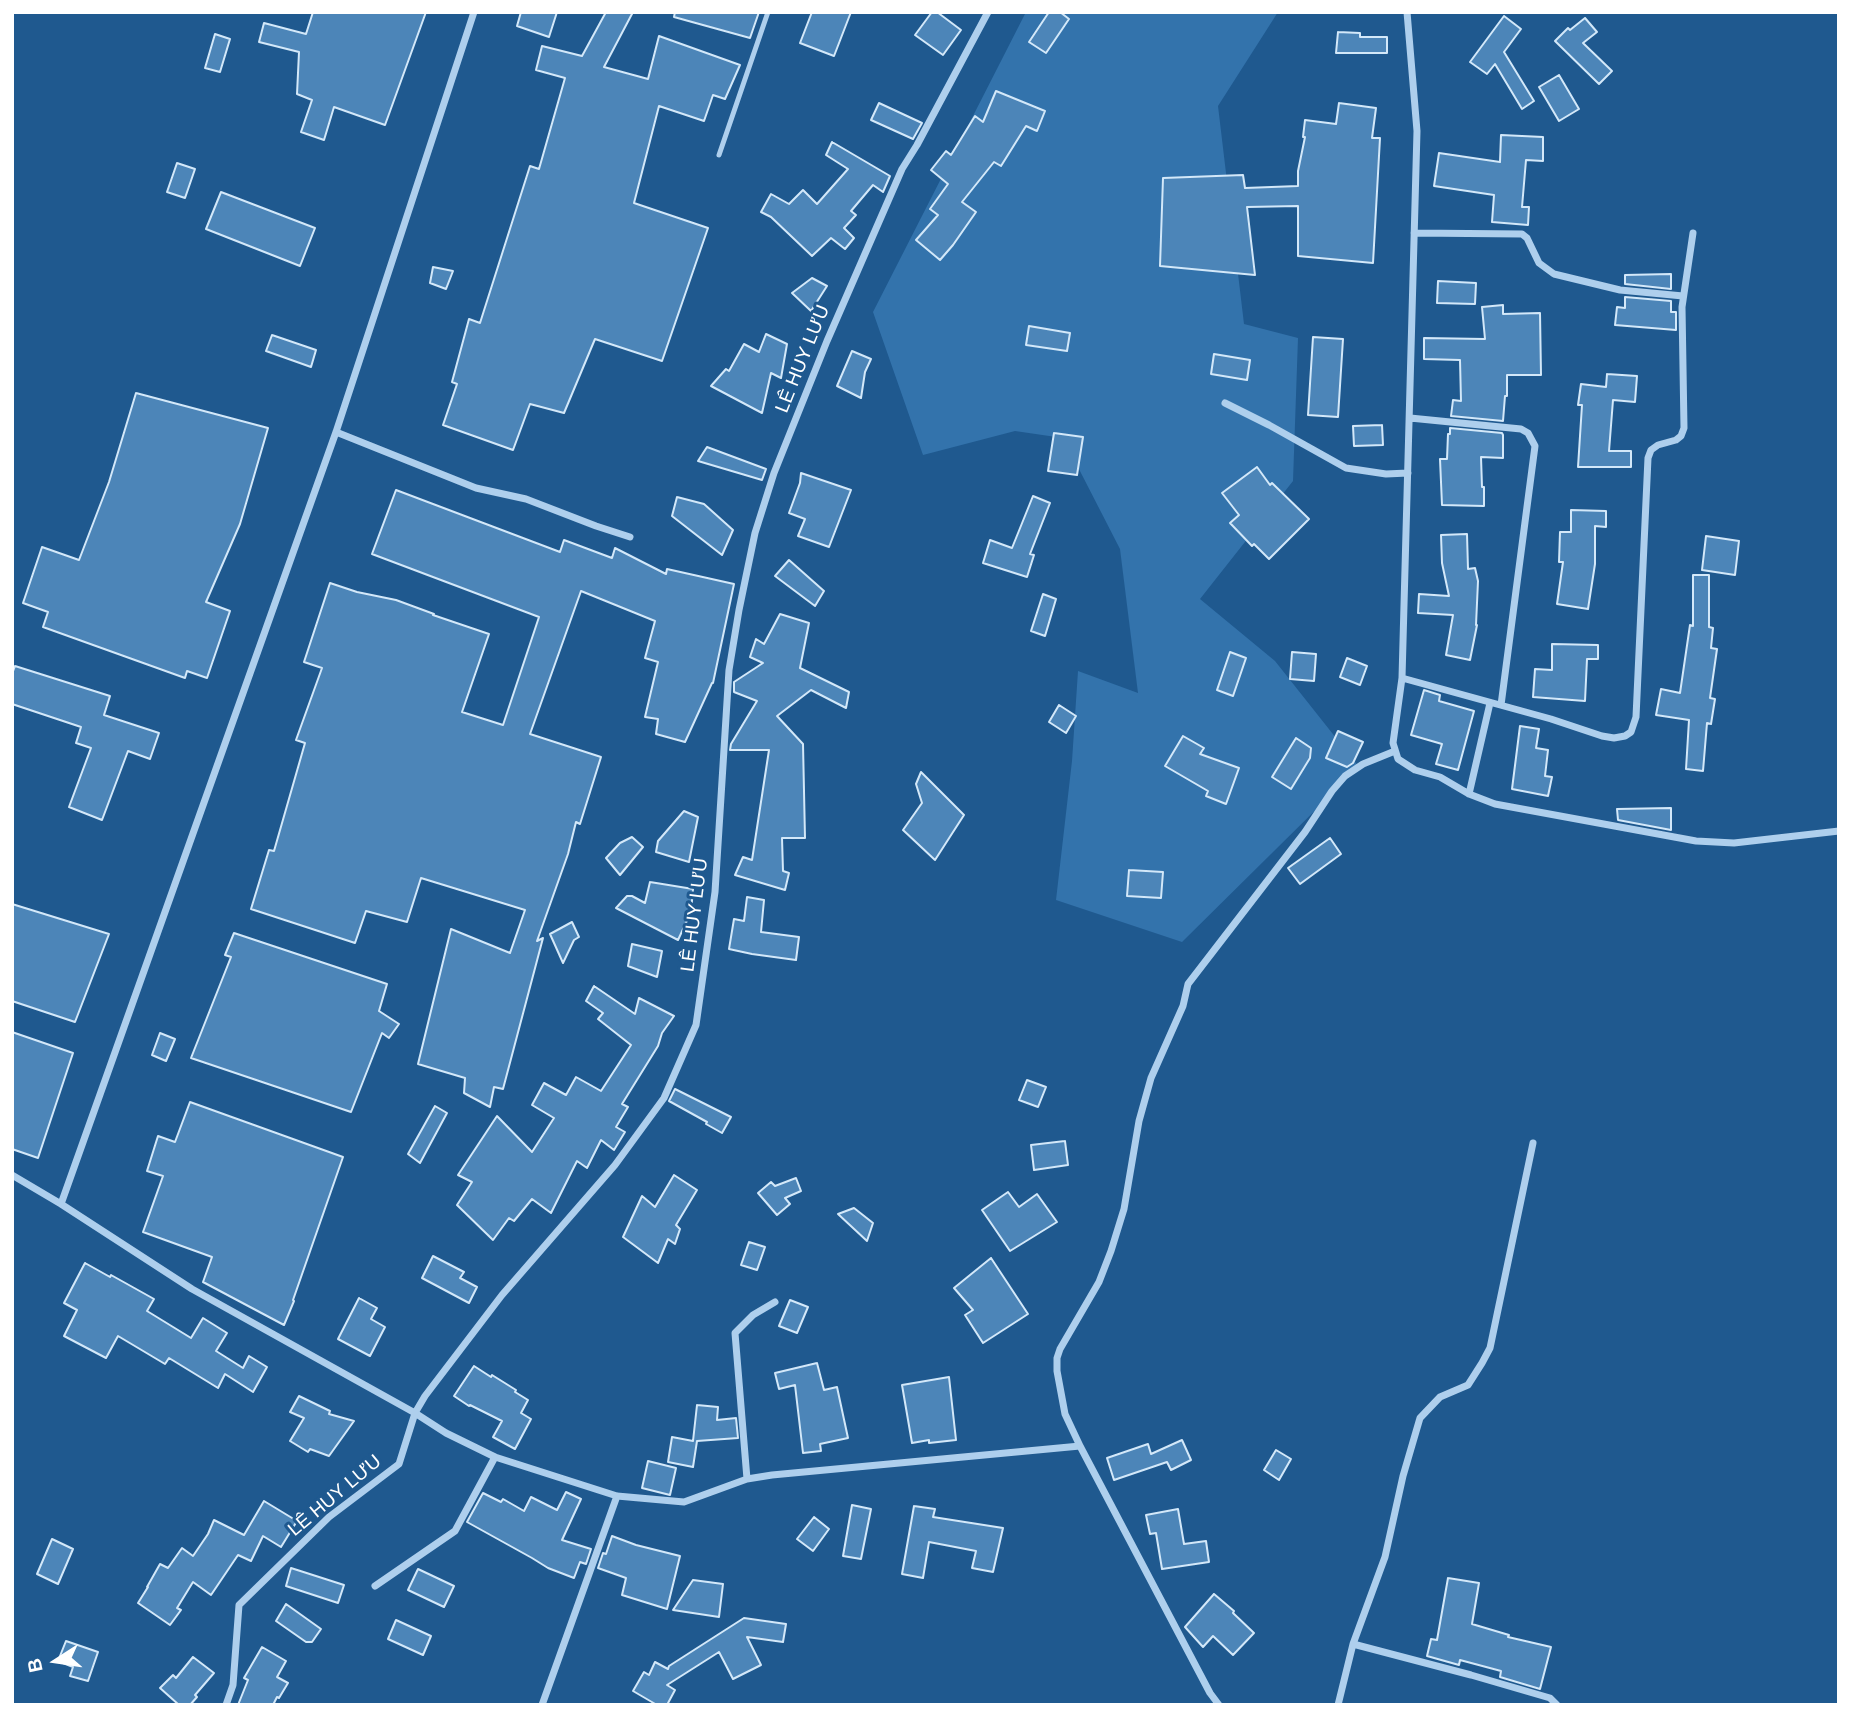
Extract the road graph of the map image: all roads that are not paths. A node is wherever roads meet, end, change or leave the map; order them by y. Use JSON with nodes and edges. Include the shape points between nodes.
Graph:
{"nodes":[{"id":1,"x":474,"y":12,"type":"edge"},
{"id":2,"x":768,"y":12,"type":"edge"},
{"id":3,"x":988,"y":12,"type":"edge"},
{"id":4,"x":1407,"y":12,"type":"edge"},
{"id":5,"x":719,"y":155,"type":"dead end"},
{"id":6,"x":1414,"y":233,"type":"junction"},
{"id":7,"x":1693,"y":233,"type":"dead end"},
{"id":8,"x":1684,"y":296,"type":"junction"},
{"id":9,"x":1225,"y":403,"type":"dead end"},
{"id":10,"x":1410,"y":418,"type":"junction"},
{"id":11,"x":336,"y":432,"type":"junction"},
{"id":12,"x":1408,"y":472,"type":"junction"},
{"id":13,"x":630,"y":537,"type":"dead end"},
{"id":14,"x":1402,"y":678,"type":"junction"},
{"id":15,"x":1490,"y":703,"type":"junction"},
{"id":16,"x":1501,"y":705,"type":"junction"},
{"id":17,"x":1395,"y":751,"type":"junction"},
{"id":18,"x":1469,"y":794,"type":"junction"},
{"id":19,"x":1839,"y":831,"type":"edge"},
{"id":20,"x":1533,"y":1143,"type":"dead end"},
{"id":21,"x":12,"y":1175,"type":"edge"},
{"id":22,"x":61,"y":1204,"type":"junction"},
{"id":23,"x":775,"y":1302,"type":"dead end"},
{"id":24,"x":415,"y":1413,"type":"junction"},
{"id":25,"x":1080,"y":1446,"type":"junction"},
{"id":26,"x":495,"y":1457,"type":"junction"},
{"id":27,"x":747,"y":1479,"type":"junction"},
{"id":28,"x":617,"y":1496,"type":"junction"},
{"id":29,"x":374,"y":1586,"type":"dead end"},
{"id":30,"x":1353,"y":1644,"type":"junction"},
{"id":31,"x":1548,"y":1701,"type":"edge"},
{"id":32,"x":226,"y":1705,"type":"edge"},
{"id":33,"x":542,"y":1705,"type":"edge"},
{"id":34,"x":1219,"y":1705,"type":"edge"},
{"id":35,"x":1338,"y":1705,"type":"edge"},
{"id":36,"x":1557,"y":1705,"type":"edge"}],
"edges":[{"from":1,"to":11,"type":"street"},
{"from":2,"to":5,"type":"lane"},
{"from":3,"to":24,"type":"street","name":"LÊ HUY LƯU","via":[[902,169],[827,341],[755,533],[729,670],[715,892],[696,1025],[664,1098],[615,1165],[502,1295]]},
{"from":4,"to":6,"type":"street","via":[[1417,131]]},
{"from":6,"to":8,"type":"street","via":[[1522,234],[1539,262],[1554,274],[1620,290]]},
{"from":6,"to":10,"type":"street"},
{"from":7,"to":8,"type":"street"},
{"from":8,"to":16,"type":"street","via":[[1684,428],[1681,436],[1658,445],[1648,458],[1634,726],[1625,736],[1615,738]]},
{"from":9,"to":12,"type":"street","via":[[1346,468]]},
{"from":10,"to":12,"type":"street"},
{"from":10,"to":16,"type":"street","via":[[1521,429],[1535,446]]},
{"from":11,"to":13,"type":"street","via":[[476,488],[526,499]]},
{"from":11,"to":22,"type":"street"},
{"from":12,"to":14,"type":"street"},
{"from":14,"to":15,"type":"street"},
{"from":14,"to":17,"type":"street"},
{"from":15,"to":16,"type":"street"},
{"from":15,"to":18,"type":"street"},
{"from":17,"to":18,"type":"street","via":[[1404,764]]},
{"from":17,"to":25,"type":"street","via":[[1345,776],[1188,984],[1139,1121],[1124,1209],[1111,1251],[1057,1358],[1065,1414]]},
{"from":18,"to":19,"type":"street","via":[[1495,804],[1715,843]]},
{"from":20,"to":30,"type":"street","via":[[1490,1348],[1468,1385],[1440,1397],[1420,1418],[1385,1557]]},
{"from":21,"to":22,"type":"street"},
{"from":22,"to":24,"type":"street","via":[[192,1290]]},
{"from":23,"to":27,"type":"street","via":[[735,1333]]},
{"from":24,"to":26,"type":"street"},
{"from":24,"to":32,"type":"street","name":"LÊ HUY LƯU","via":[[399,1464],[329,1517],[239,1605],[233,1685]]},
{"from":25,"to":27,"type":"street"},
{"from":25,"to":34,"type":"street"},
{"from":26,"to":28,"type":"street"},
{"from":26,"to":29,"type":"street","via":[[455,1531]]},
{"from":27,"to":28,"type":"street","via":[[684,1502]]},
{"from":28,"to":33,"type":"street"},
{"from":30,"to":31,"type":"street"},
{"from":30,"to":35,"type":"street"},
{"from":31,"to":36,"type":"street"}]}
